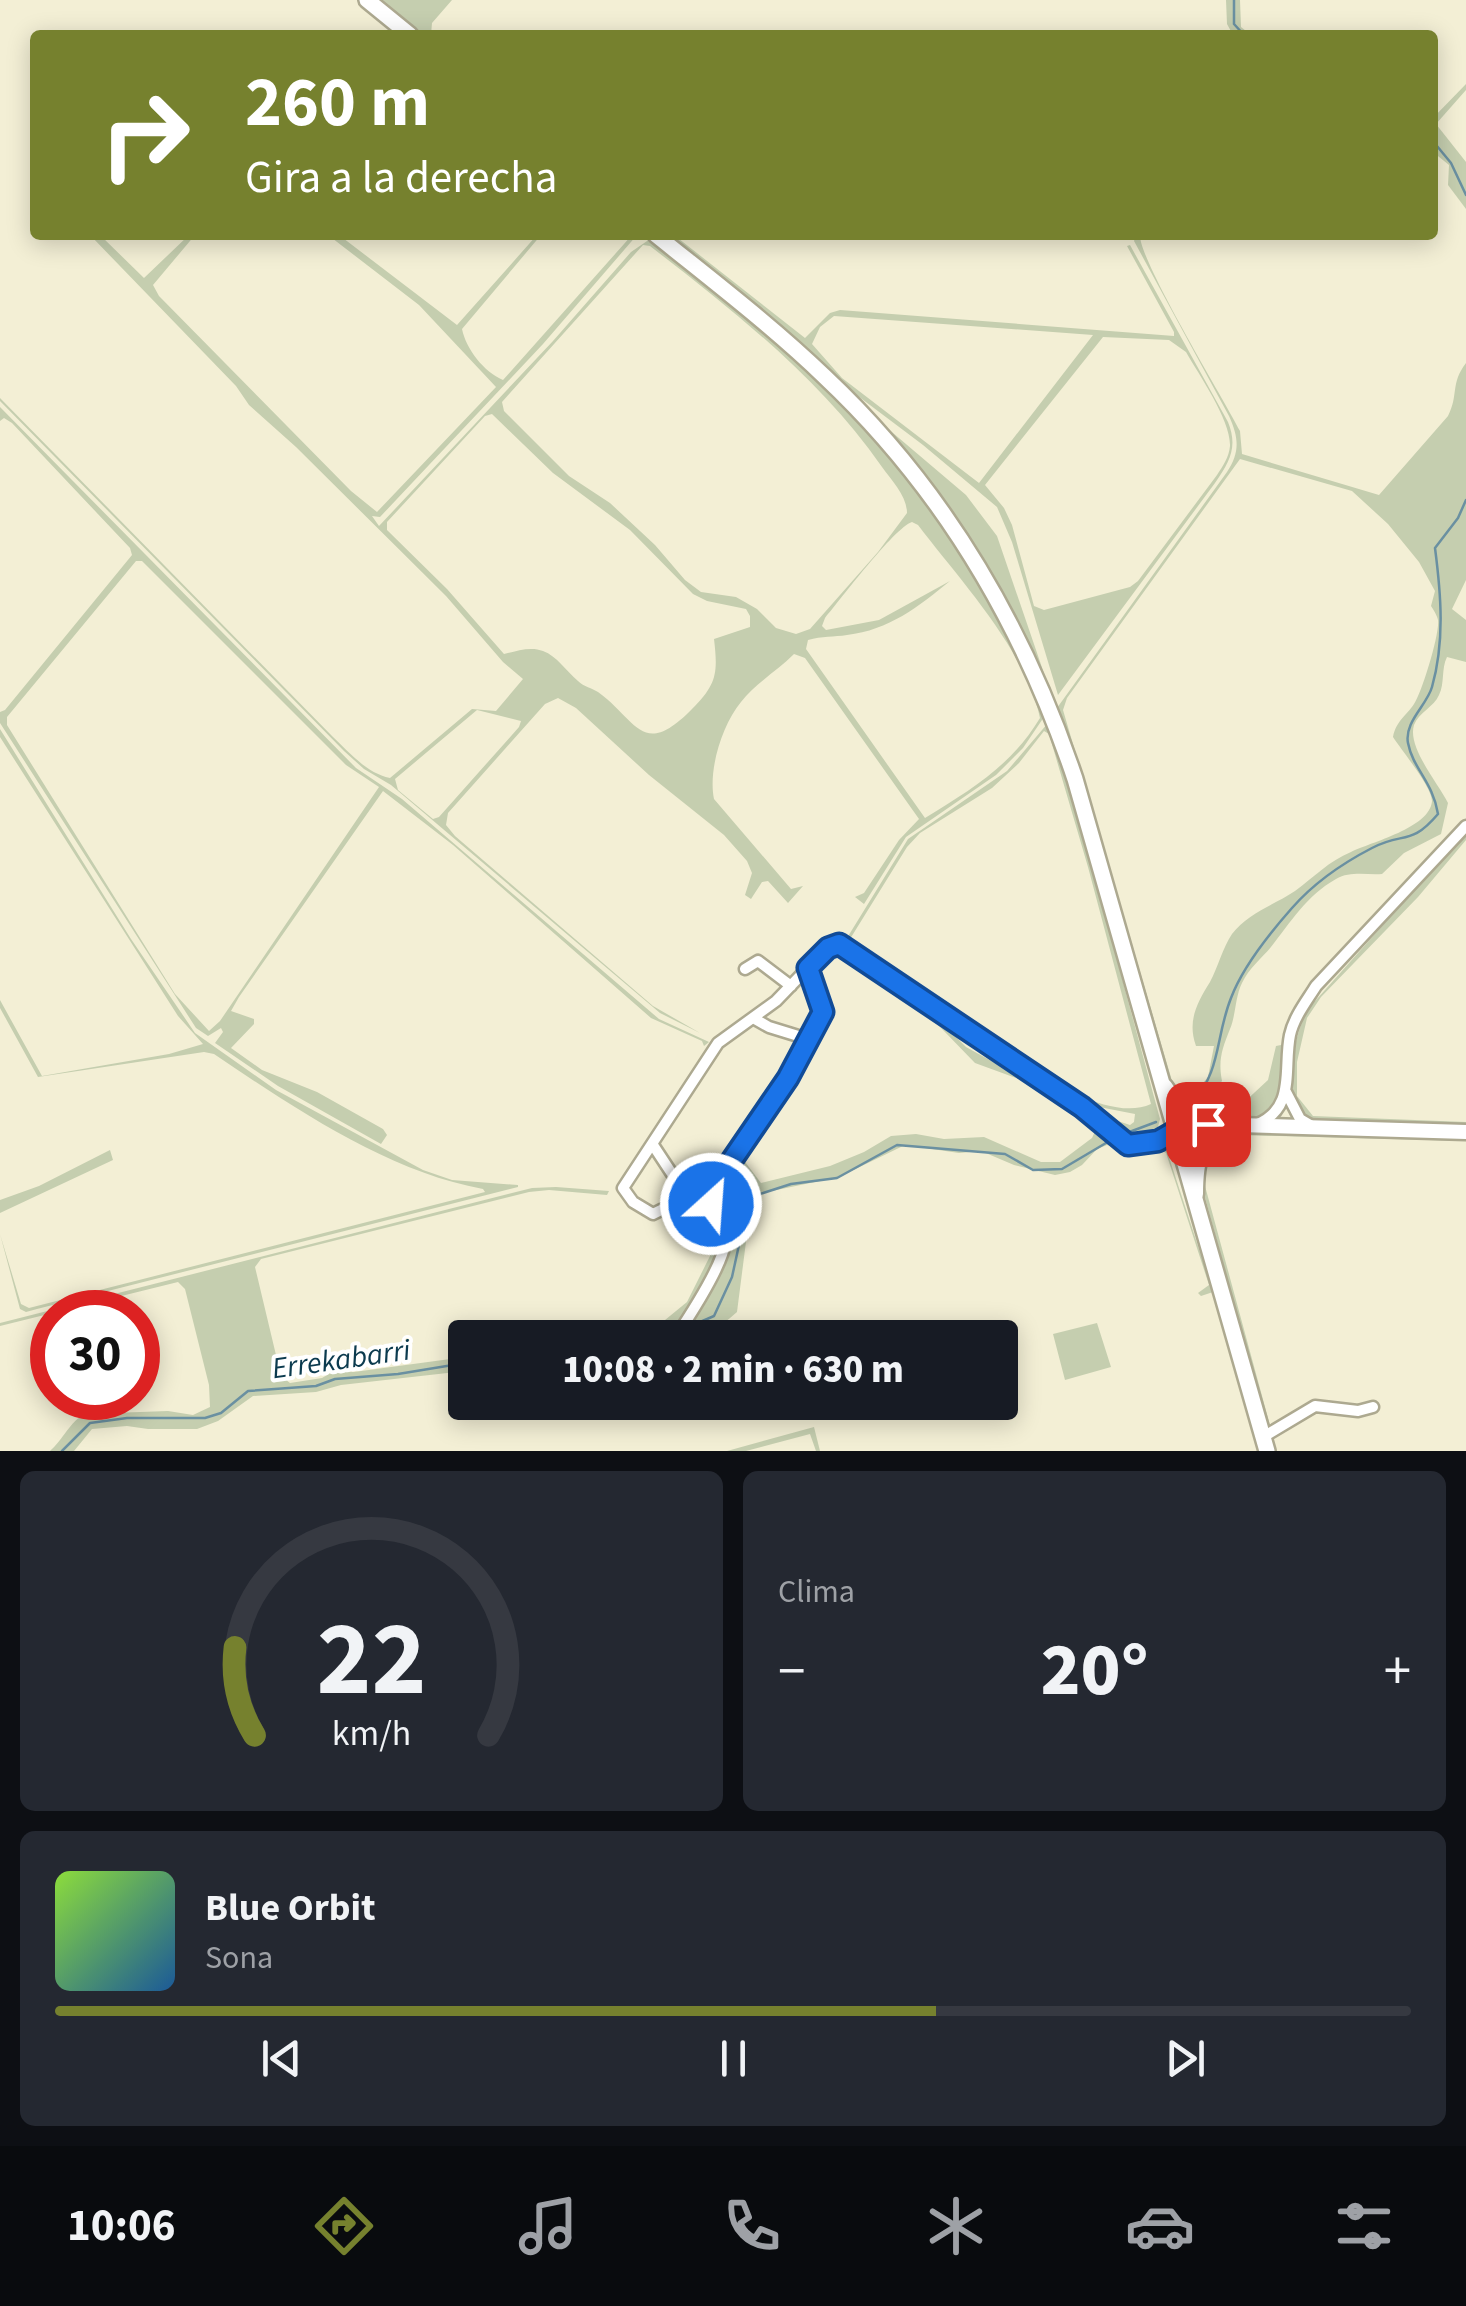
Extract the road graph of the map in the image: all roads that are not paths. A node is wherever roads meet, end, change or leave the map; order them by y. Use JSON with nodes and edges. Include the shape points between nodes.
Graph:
{"nodes":[{"id":1,"x":367,"y":0,"type":"edge"},
{"id":2,"x":404,"y":30,"type":"edge"},
{"id":3,"x":662,"y":240,"type":"edge"},
{"id":4,"x":1466,"y":826,"type":"edge"},
{"id":5,"x":839,"y":944,"type":"joint"},
{"id":6,"x":808,"y":968,"type":"junction"},
{"id":7,"x":745,"y":969,"type":"dead end"},
{"id":8,"x":791,"y":986,"type":"junction"},
{"id":9,"x":753,"y":1018,"type":"junction"},
{"id":10,"x":808,"y":1039,"type":"junction"},
{"id":11,"x":1157,"y":1074,"type":"junction"},
{"id":12,"x":1286,"y":1099,"type":"junction"},
{"id":13,"x":1201,"y":1124,"type":"junction"},
{"id":14,"x":1237,"y":1125,"type":"junction"},
{"id":15,"x":1254,"y":1126,"type":"junction"},
{"id":16,"x":1286,"y":1126,"type":"junction"},
{"id":17,"x":1314,"y":1127,"type":"junction"},
{"id":18,"x":1174,"y":1130,"type":"junction"},
{"id":19,"x":1466,"y":1132,"type":"edge"},
{"id":20,"x":653,"y":1145,"type":"junction"},
{"id":21,"x":1203,"y":1147,"type":"junction"},
{"id":22,"x":682,"y":1189,"type":"junction"},
{"id":23,"x":711,"y":1204,"type":"junction"},
{"id":24,"x":1196,"y":1205,"type":"junction"},
{"id":25,"x":686,"y":1320,"type":"edge"},
{"id":26,"x":1373,"y":1407,"type":"dead end"},
{"id":27,"x":1265,"y":1444,"type":"edge"}],
"edges":[{"from":1,"to":2,"type":"main road"},
{"from":3,"to":11,"type":"main road","via":[[851,403],[929,494],[986,580],[1062,742]]},
{"from":4,"to":12,"type":"street","via":[[1308,999],[1290,1035]]},
{"from":5,"to":6,"type":"street"},
{"from":5,"to":18,"type":"street","via":[[1128,1145],[1158,1141]]},
{"from":6,"to":8,"type":"street"},
{"from":6,"to":10,"type":"street","via":[[823,1012]]},
{"from":7,"to":8,"type":"street","via":[[758,961]]},
{"from":8,"to":9,"type":"street"},
{"from":9,"to":10,"type":"street"},
{"from":9,"to":20,"type":"street","via":[[718,1043]]},
{"from":10,"to":23,"type":"street","via":[[717,1182]]},
{"from":11,"to":13,"type":"main road"},
{"from":11,"to":18,"type":"main road"},
{"from":12,"to":15,"type":"street"},
{"from":12,"to":16,"type":"street"},
{"from":12,"to":17,"type":"street"},
{"from":13,"to":14,"type":"main road"},
{"from":13,"to":18,"type":"main road"},
{"from":13,"to":21,"type":"main road"},
{"from":14,"to":15,"type":"main road"},
{"from":14,"to":21,"type":"main road"},
{"from":15,"to":16,"type":"main road"},
{"from":16,"to":17,"type":"main road"},
{"from":17,"to":19,"type":"main road"},
{"from":18,"to":24,"type":"main road"},
{"from":20,"to":22,"type":"street"},
{"from":20,"to":22,"type":"street","via":[[623,1188],[653,1214],[675,1203]]},
{"from":21,"to":24,"type":"main road"},
{"from":22,"to":23,"type":"street"},
{"from":23,"to":25,"type":"street","via":[[725,1244]]},
{"from":24,"to":27,"type":"main road"},
{"from":26,"to":27,"type":"street","via":[[1315,1406]]}]}
